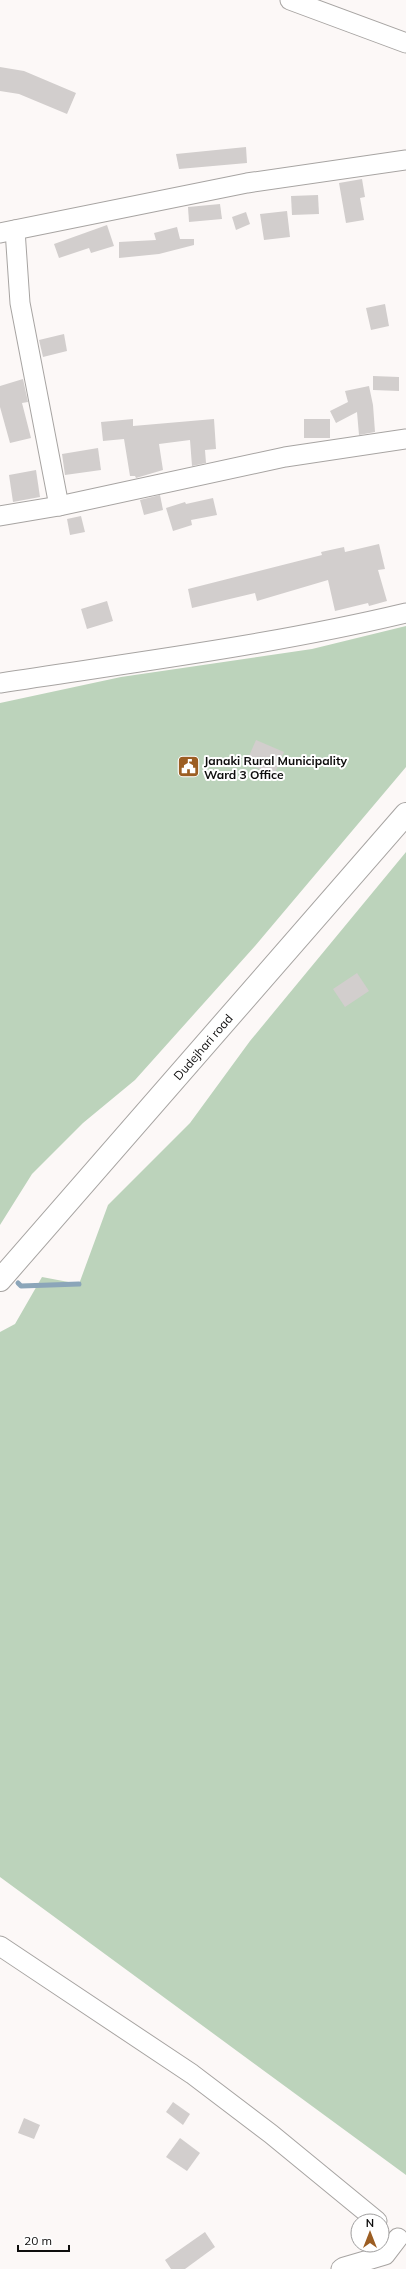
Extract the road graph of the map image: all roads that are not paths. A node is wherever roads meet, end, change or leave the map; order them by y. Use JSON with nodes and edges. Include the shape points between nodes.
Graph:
{"nodes":[{"id":1,"x":290,"y":0,"type":"edge"},
{"id":2,"x":406,"y":43,"type":"edge"},
{"id":3,"x":406,"y":160,"type":"edge"},
{"id":4,"x":7,"y":231,"type":"edge"},
{"id":5,"x":406,"y":439,"type":"edge"},
{"id":6,"x":59,"y":506,"type":"junction"},
{"id":7,"x":0,"y":516,"type":"edge"},
{"id":8,"x":406,"y":613,"type":"edge"},
{"id":9,"x":0,"y":683,"type":"edge"},
{"id":10,"x":406,"y":814,"type":"edge"},
{"id":11,"x":0,"y":1280,"type":"edge"},
{"id":12,"x":0,"y":1946,"type":"edge"},
{"id":13,"x":367,"y":2213,"type":"edge"},
{"id":14,"x":390,"y":2231,"type":"edge"},
{"id":15,"x":402,"y":2241,"type":"edge"},
{"id":16,"x":341,"y":2269,"type":"edge"}],
"edges":[{"from":1,"to":2,"type":"street"},
{"from":3,"to":4,"type":"street","via":[[247,183]]},
{"from":4,"to":6,"type":"street"},
{"from":5,"to":6,"type":"street","via":[[285,457]]},
{"from":6,"to":7,"type":"street"},
{"from":8,"to":9,"type":"street","via":[[343,628],[240,647]]},
{"from":10,"to":11,"type":"street","name":"Dudejhari road"},
{"from":12,"to":13,"type":"street","via":[[192,2074],[271,2134]]},
{"from":14,"to":15,"type":"street"},
{"from":15,"to":16,"type":"street","via":[[385,2254]]}]}
